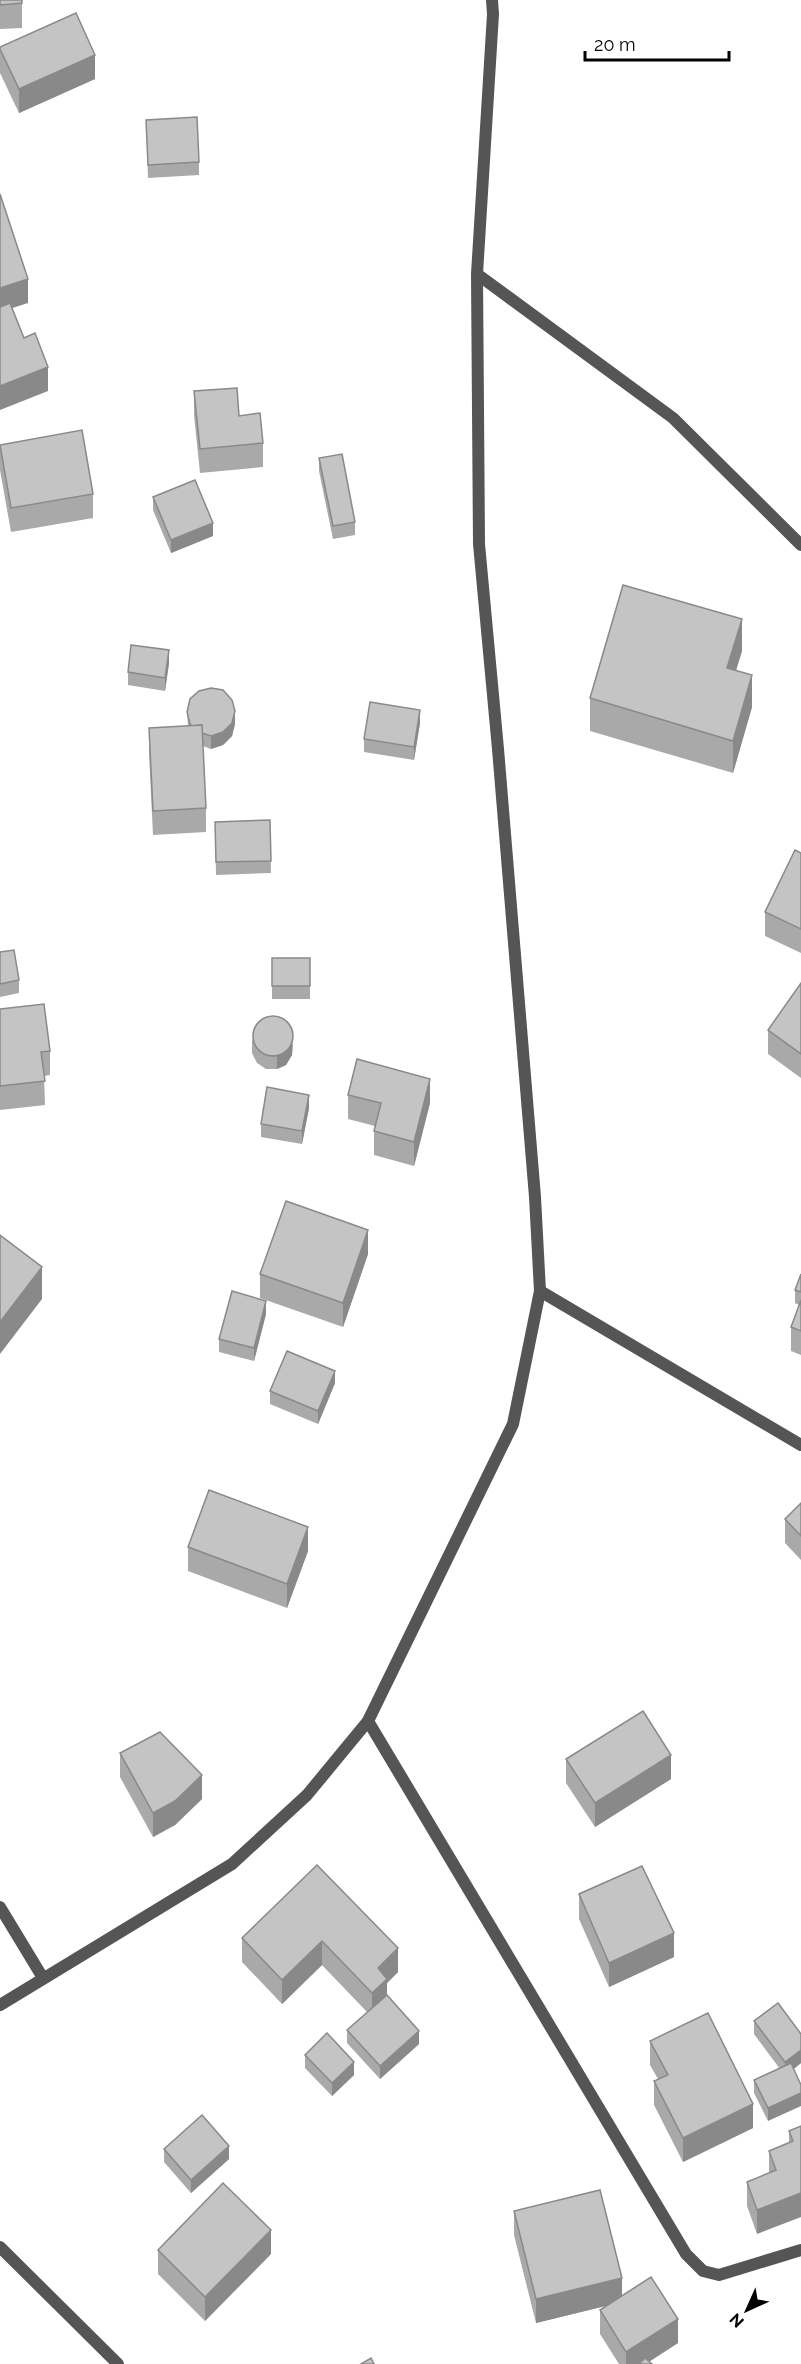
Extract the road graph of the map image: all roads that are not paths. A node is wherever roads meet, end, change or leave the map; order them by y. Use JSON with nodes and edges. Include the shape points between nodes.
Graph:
{"nodes":[{"id":1,"x":492,"y":0,"type":"edge"},
{"id":2,"x":477,"y":274,"type":"junction"},
{"id":3,"x":801,"y":545,"type":"edge"},
{"id":4,"x":540,"y":1291,"type":"junction"},
{"id":5,"x":801,"y":1444,"type":"edge"},
{"id":6,"x":368,"y":1721,"type":"junction"},
{"id":7,"x":0,"y":1907,"type":"edge"},
{"id":8,"x":43,"y":1978,"type":"junction"},
{"id":9,"x":0,"y":2005,"type":"edge"},
{"id":10,"x":0,"y":2247,"type":"edge"},
{"id":11,"x":801,"y":2250,"type":"edge"},
{"id":12,"x":118,"y":2364,"type":"edge"}],
"edges":[{"from":1,"to":2,"type":"street"},
{"from":2,"to":3,"type":"street","via":[[673,418]]},
{"from":2,"to":4,"type":"street","via":[[479,544]]},
{"from":4,"to":5,"type":"street"},
{"from":4,"to":6,"type":"street","via":[[513,1424]]},
{"from":6,"to":8,"type":"street","via":[[307,1795],[232,1864]]},
{"from":6,"to":11,"type":"street","via":[[686,2254],[703,2271],[719,2275]]},
{"from":7,"to":8,"type":"street"},
{"from":8,"to":9,"type":"street"},
{"from":10,"to":12,"type":"street"}]}
